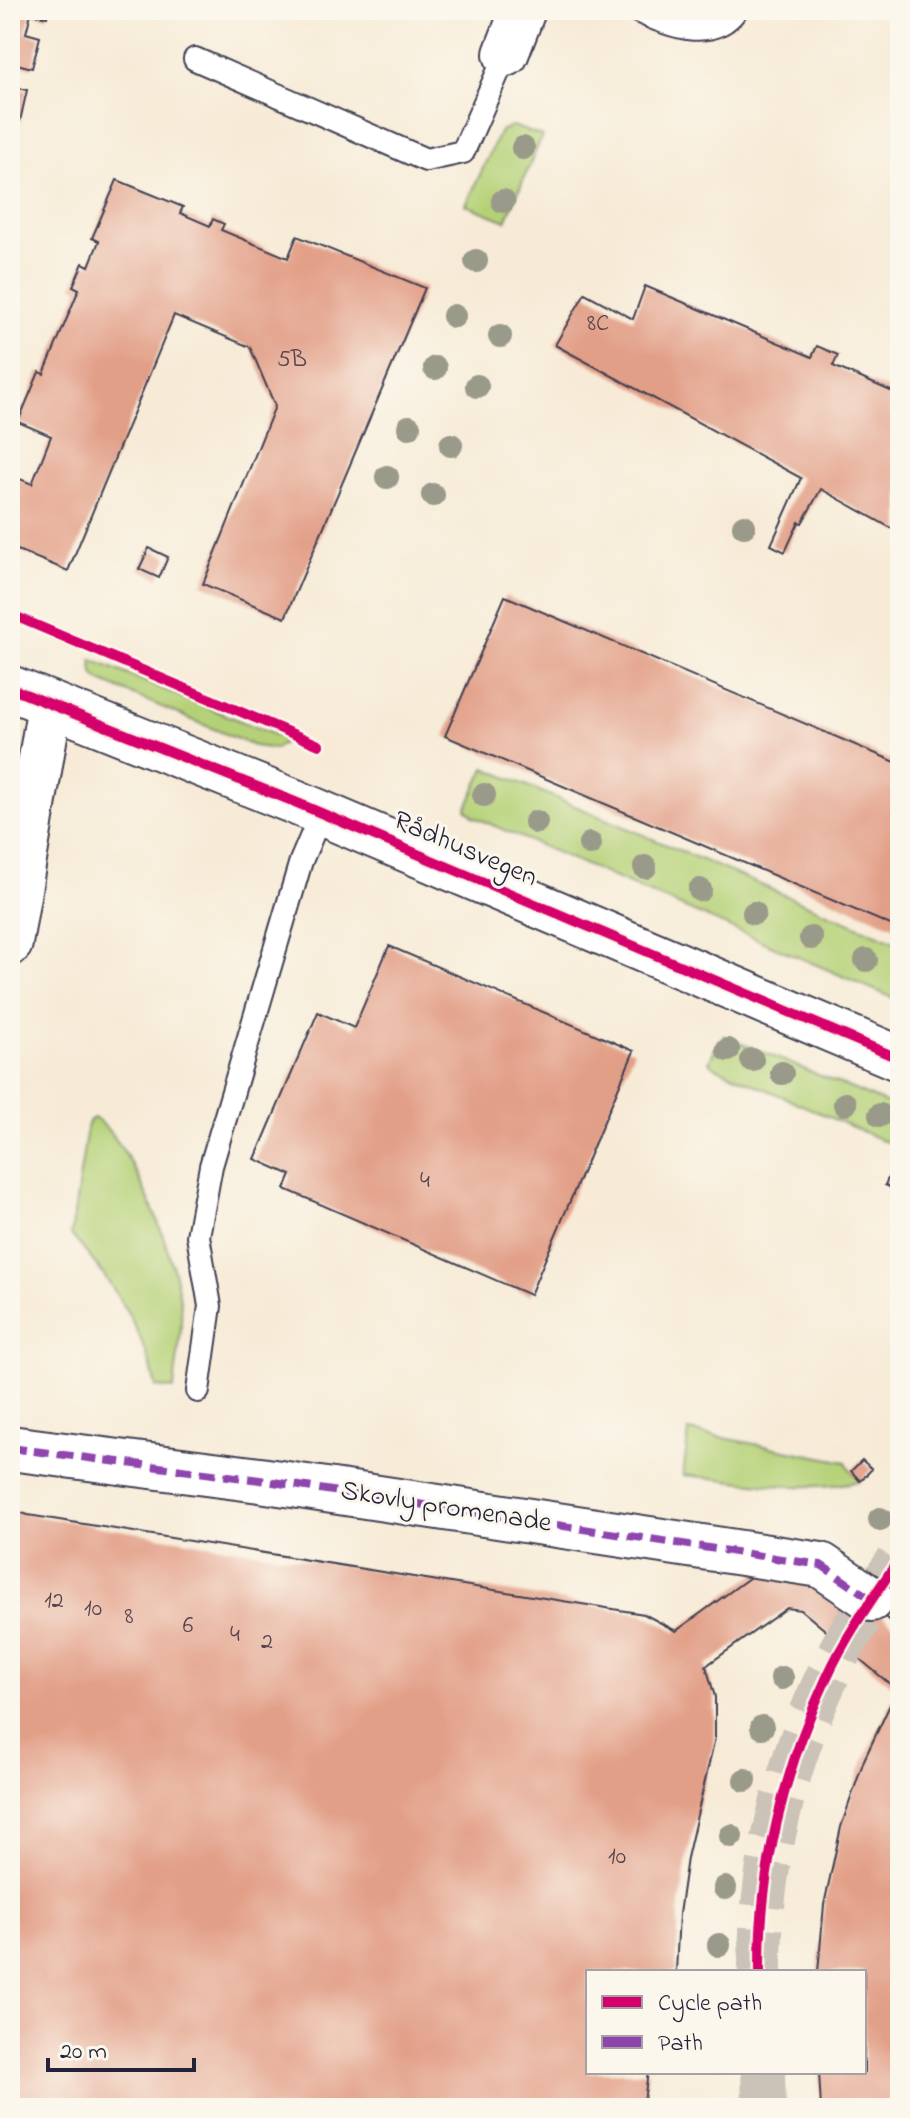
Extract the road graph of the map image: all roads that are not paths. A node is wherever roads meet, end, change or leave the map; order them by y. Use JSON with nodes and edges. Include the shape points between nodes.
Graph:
{"nodes":[{"id":1,"x":523,"y":10,"type":"edge"},
{"id":2,"x":635,"y":10,"type":"edge"},
{"id":3,"x":736,"y":10,"type":"edge"},
{"id":4,"x":506,"y":54,"type":"joint"},
{"id":5,"x":195,"y":59,"type":"dead end"},
{"id":6,"x":10,"y":688,"type":"edge"},
{"id":7,"x":50,"y":705,"type":"junction"},
{"id":8,"x":321,"y":814,"type":"junction"},
{"id":9,"x":10,"y":943,"type":"edge"},
{"id":10,"x":900,"y":1059,"type":"edge"},
{"id":11,"x":198,"y":1391,"type":"dead end"},
{"id":12,"x":10,"y":1448,"type":"edge"},
{"id":13,"x":871,"y":1599,"type":"dead end"}],
"edges":[{"from":1,"to":4,"type":"street"},
{"from":2,"to":3,"type":"lane","via":[[673,25],[705,29]]},
{"from":4,"to":5,"type":"lane","via":[[463,152],[426,160]]},
{"from":6,"to":7,"type":"street","name":"Rådhusvegen"},
{"from":7,"to":8,"type":"street","name":"Rådhusvegen"},
{"from":7,"to":9,"type":"street"},
{"from":8,"to":10,"type":"street","name":"Rådhusvegen"},
{"from":8,"to":11,"type":"lane","via":[[301,861],[211,1166],[198,1236],[210,1306]]},
{"from":12,"to":13,"type":"street","name":"Skovly promenade","via":[[260,1480],[821,1565]]}]}
